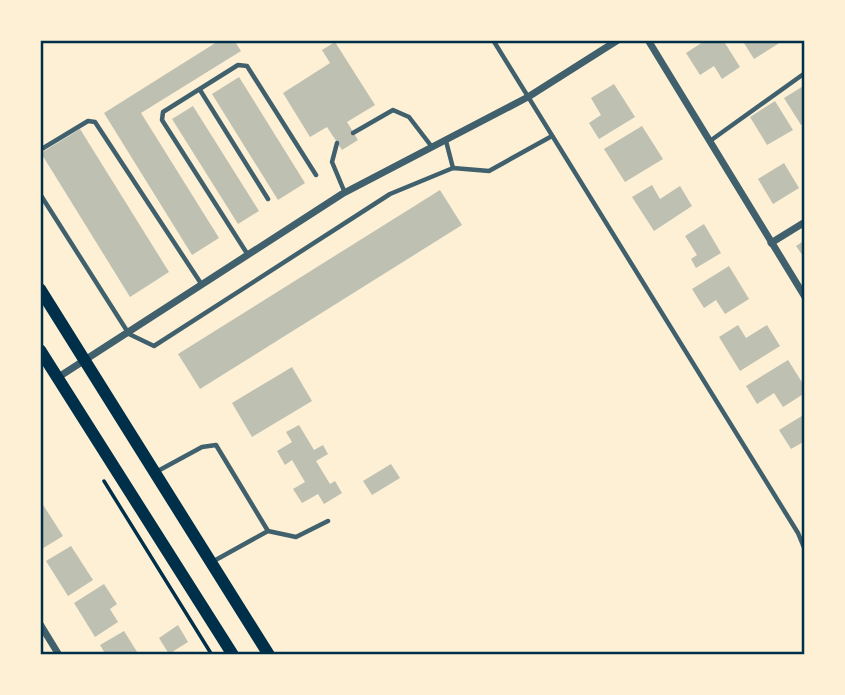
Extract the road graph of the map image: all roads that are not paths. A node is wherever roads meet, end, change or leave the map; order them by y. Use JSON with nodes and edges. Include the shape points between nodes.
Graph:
{"nodes":[{"id":1,"x":493,"y":40,"type":"edge"},
{"id":2,"x":618,"y":40,"type":"edge"},
{"id":3,"x":648,"y":40,"type":"edge"},
{"id":4,"x":805,"y":74,"type":"edge"},
{"id":5,"x":200,"y":90,"type":"junction"},
{"id":6,"x":528,"y":97,"type":"junction"},
{"id":7,"x":353,"y":133,"type":"dead end"},
{"id":8,"x":552,"y":136,"type":"junction"},
{"id":9,"x":446,"y":141,"type":"junction"},
{"id":10,"x":709,"y":141,"type":"junction"},
{"id":11,"x":337,"y":143,"type":"dead end"},
{"id":12,"x":433,"y":147,"type":"junction"},
{"id":13,"x":40,"y":150,"type":"edge"},
{"id":14,"x":453,"y":168,"type":"junction"},
{"id":15,"x":316,"y":175,"type":"dead end"},
{"id":16,"x":345,"y":193,"type":"junction"},
{"id":17,"x":40,"y":194,"type":"edge"},
{"id":18,"x":268,"y":199,"type":"dead end"},
{"id":19,"x":805,"y":222,"type":"edge"},
{"id":20,"x":771,"y":243,"type":"junction"},
{"id":21,"x":248,"y":255,"type":"junction"},
{"id":22,"x":202,"y":285,"type":"junction"},
{"id":23,"x":40,"y":289,"type":"edge"},
{"id":24,"x":805,"y":297,"type":"edge"},
{"id":25,"x":129,"y":334,"type":"junction"},
{"id":26,"x":40,"y":351,"type":"edge"},
{"id":27,"x":85,"y":362,"type":"junction"},
{"id":28,"x":57,"y":378,"type":"junction"},
{"id":29,"x":155,"y":473,"type":"junction"},
{"id":30,"x":328,"y":521,"type":"dead end"},
{"id":31,"x":268,"y":531,"type":"junction"},
{"id":32,"x":805,"y":550,"type":"edge"},
{"id":33,"x":211,"y":562,"type":"junction"},
{"id":34,"x":40,"y":624,"type":"edge"},
{"id":35,"x":59,"y":655,"type":"edge"},
{"id":36,"x":233,"y":655,"type":"edge"},
{"id":37,"x":269,"y":655,"type":"edge"}],
"edges":[{"from":1,"to":6,"type":"lane"},
{"from":2,"to":6,"type":"street"},
{"from":3,"to":10,"type":"street"},
{"from":4,"to":10,"type":"lane"},
{"from":5,"to":15,"type":"lane","via":[[238,65],[247,66]]},
{"from":5,"to":18,"type":"lane"},
{"from":5,"to":21,"type":"lane","via":[[163,112],[162,120]]},
{"from":6,"to":8,"type":"lane"},
{"from":6,"to":9,"type":"street"},
{"from":7,"to":12,"type":"lane","via":[[393,110],[409,117]]},
{"from":8,"to":14,"type":"lane","via":[[489,171]]},
{"from":8,"to":32,"type":"lane"},
{"from":9,"to":12,"type":"street"},
{"from":9,"to":14,"type":"lane"},
{"from":10,"to":20,"type":"street"},
{"from":11,"to":16,"type":"lane","via":[[332,162]]},
{"from":12,"to":16,"type":"street"},
{"from":13,"to":22,"type":"lane","via":[[88,121],[95,122]]},
{"from":14,"to":25,"type":"lane","via":[[390,194],[154,346]]},
{"from":16,"to":21,"type":"street"},
{"from":17,"to":25,"type":"lane"},
{"from":19,"to":20,"type":"street"},
{"from":20,"to":24,"type":"street"},
{"from":21,"to":22,"type":"street"},
{"from":22,"to":25,"type":"street"},
{"from":23,"to":27,"type":"main road"},
{"from":25,"to":27,"type":"street"},
{"from":26,"to":28,"type":"main road"},
{"from":27,"to":28,"type":"street"},
{"from":27,"to":29,"type":"main road"},
{"from":28,"to":36,"type":"main road"},
{"from":29,"to":31,"type":"lane","via":[[202,447],[216,446]]},
{"from":29,"to":33,"type":"main road"},
{"from":30,"to":31,"type":"lane","via":[[296,537]]},
{"from":31,"to":33,"type":"lane"},
{"from":33,"to":37,"type":"main road"},
{"from":34,"to":35,"type":"street"}]}
